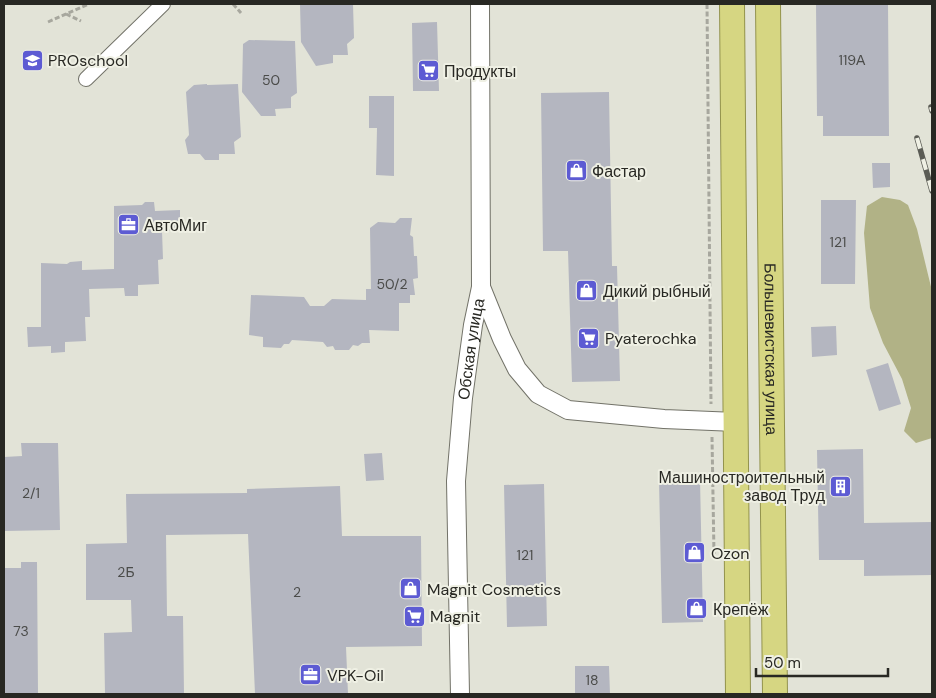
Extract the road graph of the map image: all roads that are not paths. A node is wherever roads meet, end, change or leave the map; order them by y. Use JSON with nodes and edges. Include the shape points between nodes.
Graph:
{"nodes":[{"id":1,"x":163,"y":4,"type":"edge"},
{"id":2,"x":480,"y":4,"type":"edge"},
{"id":3,"x":732,"y":4,"type":"edge"},
{"id":4,"x":768,"y":4,"type":"edge"},
{"id":5,"x":86,"y":79,"type":"dead end"},
{"id":6,"x":481,"y":287,"type":"junction"},
{"id":7,"x":736,"y":422,"type":"junction"},
{"id":8,"x":460,"y":694,"type":"edge"},
{"id":9,"x":738,"y":694,"type":"edge"},
{"id":10,"x":775,"y":694,"type":"edge"}],
"edges":[{"from":1,"to":5,"type":"street"},
{"from":2,"to":6,"type":"street","name":"Обская улица"},
{"from":3,"to":7,"type":"highway"},
{"from":4,"to":10,"type":"highway","name":"Большевистская улица"},
{"from":6,"to":7,"type":"street","via":[[517,369],[538,394],[568,410]]},
{"from":6,"to":8,"type":"street","name":"Обская улица","via":[[463,398],[456,482]]},
{"from":7,"to":9,"type":"highway"}]}
